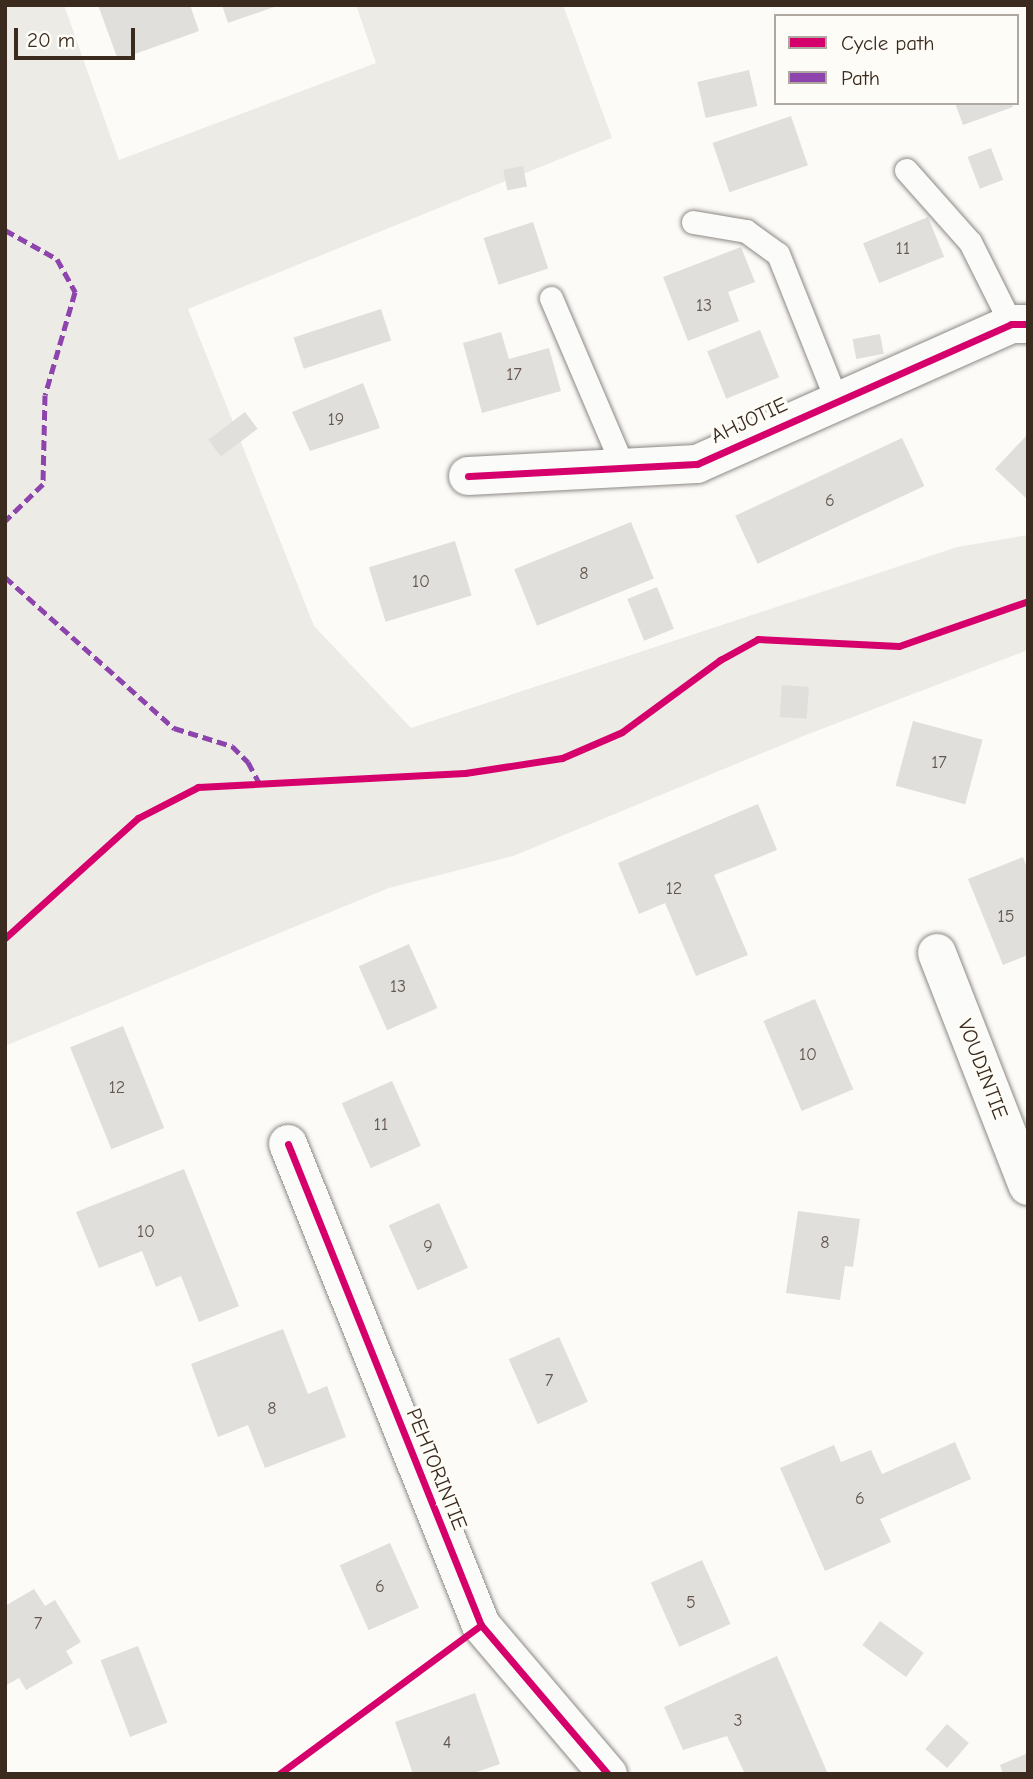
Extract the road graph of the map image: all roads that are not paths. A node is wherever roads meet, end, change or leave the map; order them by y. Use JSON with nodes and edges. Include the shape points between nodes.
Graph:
{"nodes":[{"id":1,"x":906,"y":170,"type":"dead end"},
{"id":2,"x":693,"y":222,"type":"dead end"},
{"id":3,"x":551,"y":298,"type":"dead end"},
{"id":4,"x":1019,"y":324,"type":"edge"},
{"id":5,"x":836,"y":399,"type":"junction"},
{"id":6,"x":623,"y":467,"type":"junction"},
{"id":7,"x":468,"y":476,"type":"dead end"},
{"id":8,"x":937,"y":953,"type":"dead end"},
{"id":9,"x":288,"y":1144,"type":"dead end"},
{"id":10,"x":1028,"y":1186,"type":"edge"},
{"id":11,"x":608,"y":1774,"type":"edge"}],
"edges":[{"from":1,"to":4,"type":"lane","via":[[970,242]]},
{"from":2,"to":5,"type":"lane","via":[[746,231],[778,254]]},
{"from":3,"to":6,"type":"lane"},
{"from":4,"to":5,"type":"street","name":"AHJOTIE"},
{"from":5,"to":6,"type":"street","name":"AHJOTIE","via":[[697,464]]},
{"from":6,"to":7,"type":"street","name":"AHJOTIE"},
{"from":8,"to":10,"type":"street","name":"VOUDINTIE"},
{"from":9,"to":11,"type":"street","name":"PEHTORINTIE","via":[[481,1625]]}]}
